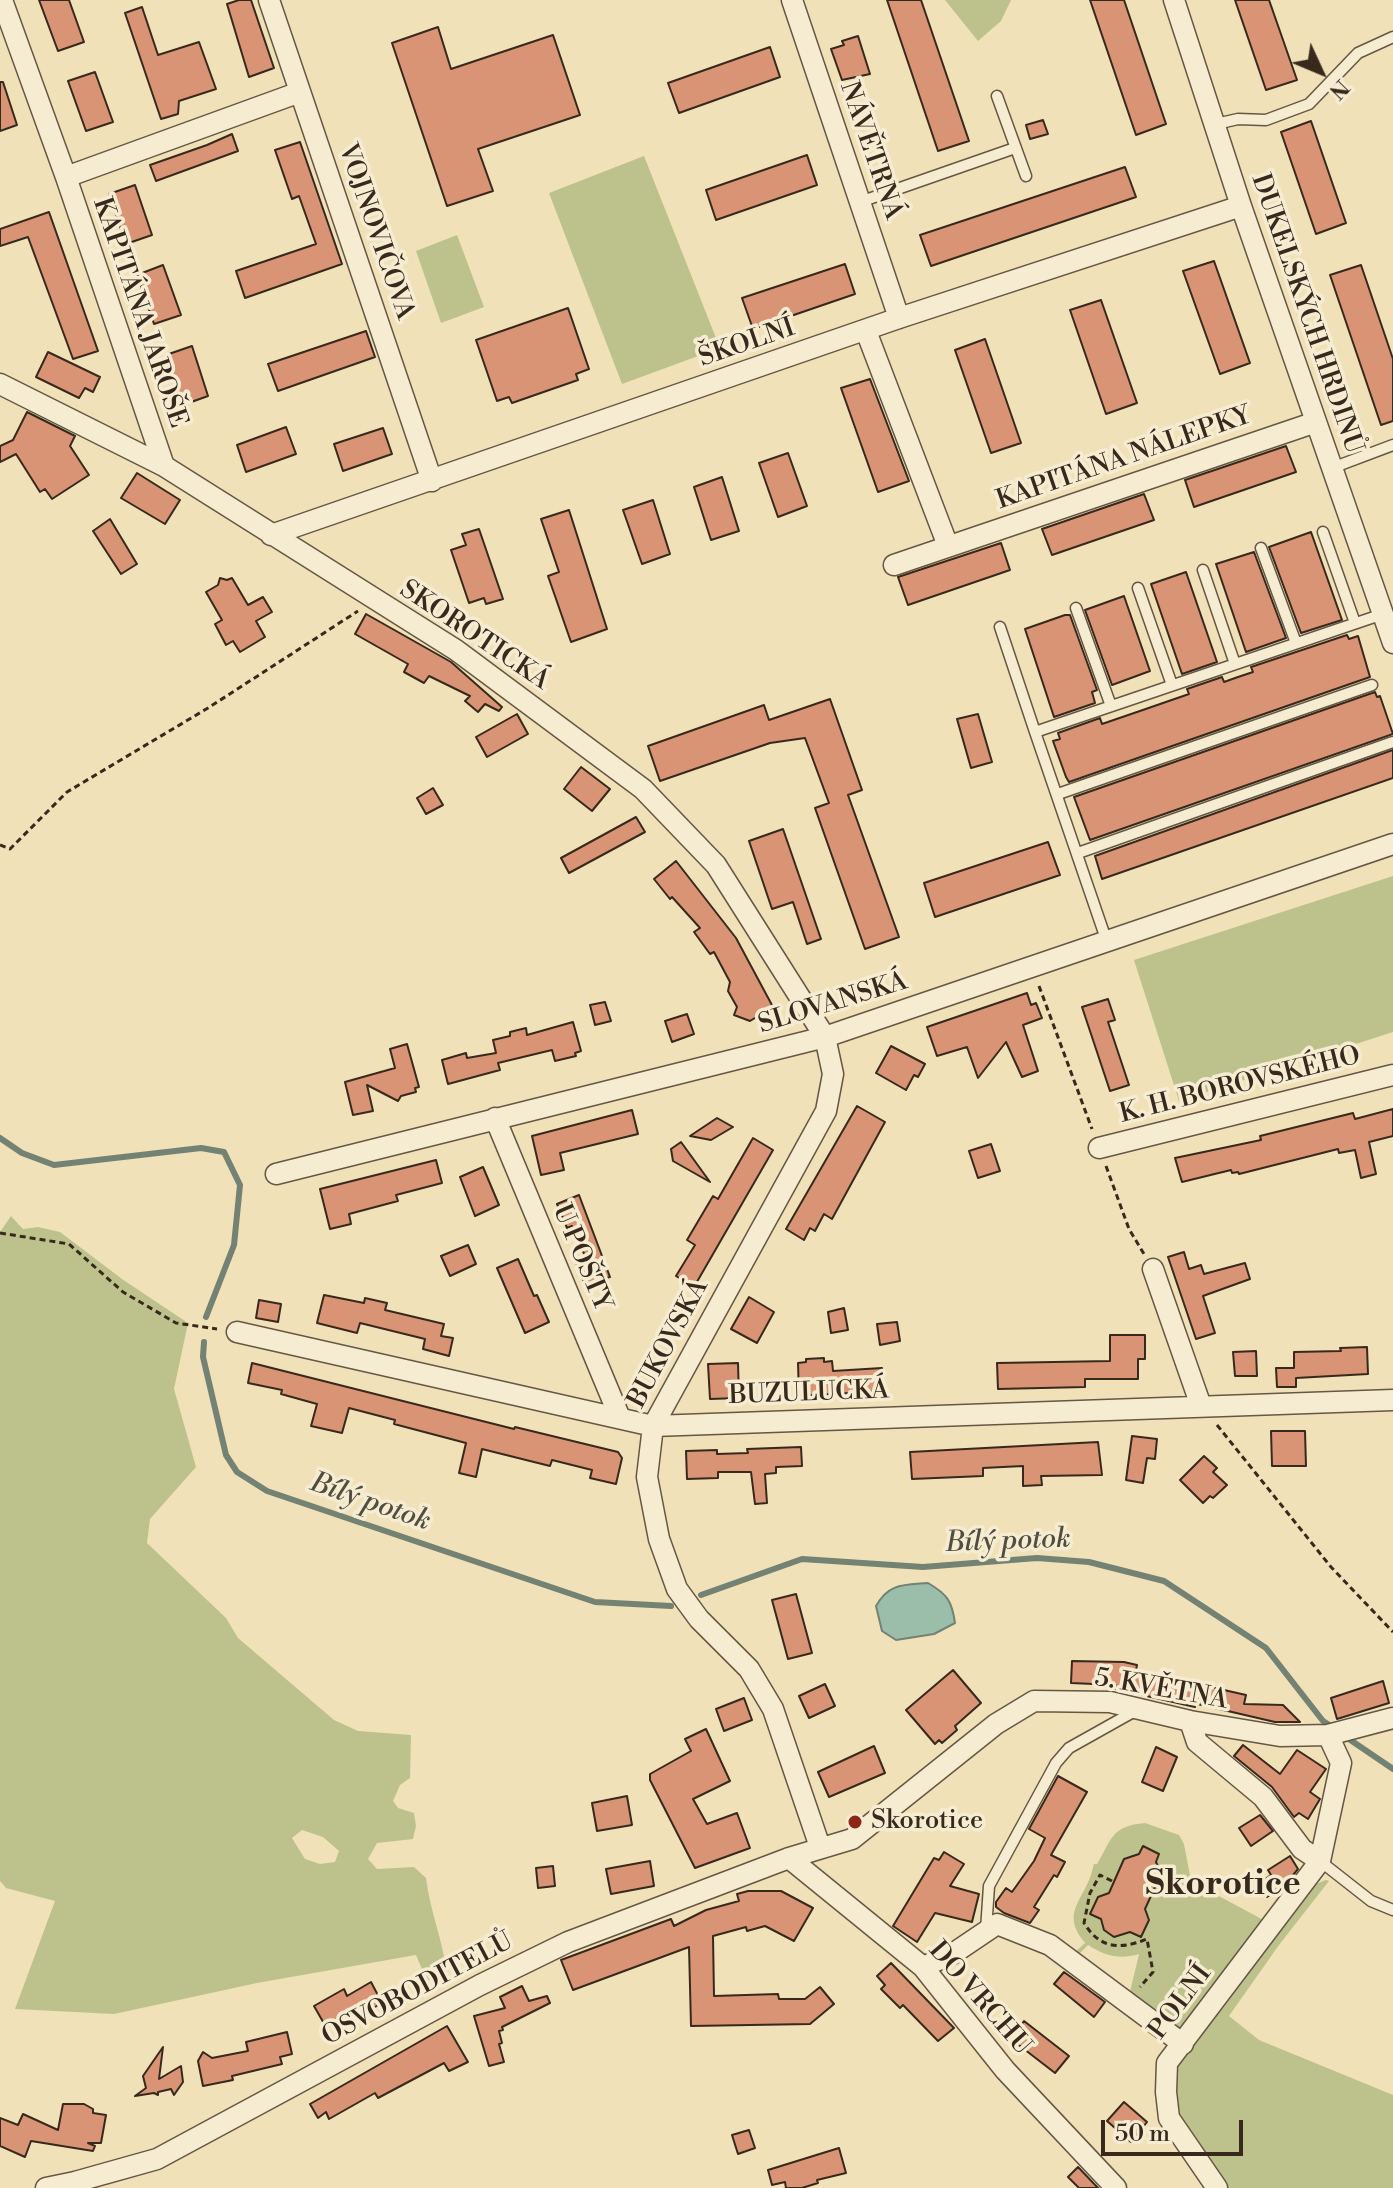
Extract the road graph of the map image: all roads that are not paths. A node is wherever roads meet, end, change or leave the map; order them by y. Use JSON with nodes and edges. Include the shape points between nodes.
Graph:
{"nodes":[{"id":1,"x":2,"y":0,"type":"edge"},
{"id":2,"x":269,"y":0,"type":"edge"},
{"id":3,"x":792,"y":0,"type":"edge"},
{"id":4,"x":1174,"y":0,"type":"edge"},
{"id":5,"x":1393,"y":37,"type":"edge"},
{"id":6,"x":300,"y":92,"type":"junction"},
{"id":7,"x":997,"y":96,"type":"dead end"},
{"id":8,"x":1216,"y":124,"type":"junction"},
{"id":9,"x":1015,"y":148,"type":"junction"},
{"id":10,"x":1026,"y":176,"type":"dead end"},
{"id":11,"x":66,"y":177,"type":"junction"},
{"id":12,"x":860,"y":202,"type":"junction"},
{"id":13,"x":1241,"y":206,"type":"junction"},
{"id":14,"x":899,"y":318,"type":"junction"},
{"id":15,"x":866,"y":331,"type":"junction"},
{"id":16,"x":0,"y":384,"type":"edge"},
{"id":17,"x":1316,"y":422,"type":"junction"},
{"id":18,"x":1393,"y":445,"type":"edge"},
{"id":19,"x":164,"y":466,"type":"junction"},
{"id":20,"x":1332,"y":468,"type":"junction"},
{"id":21,"x":432,"y":481,"type":"junction"},
{"id":22,"x":1323,"y":532,"type":"dead end"},
{"id":23,"x":271,"y":535,"type":"junction"},
{"id":24,"x":948,"y":546,"type":"junction"},
{"id":25,"x":1261,"y":548,"type":"dead end"},
{"id":26,"x":894,"y":565,"type":"dead end"},
{"id":27,"x":1203,"y":570,"type":"dead end"},
{"id":28,"x":1138,"y":588,"type":"dead end"},
{"id":29,"x":1076,"y":608,"type":"dead end"},
{"id":30,"x":1383,"y":614,"type":"junction"},
{"id":31,"x":1355,"y":623,"type":"junction"},
{"id":32,"x":1000,"y":627,"type":"dead end"},
{"id":33,"x":1296,"y":643,"type":"junction"},
{"id":34,"x":1393,"y":643,"type":"edge"},
{"id":35,"x":1235,"y":664,"type":"junction"},
{"id":36,"x":1172,"y":685,"type":"junction"},
{"id":37,"x":1372,"y":685,"type":"dead end"},
{"id":38,"x":1111,"y":706,"type":"junction"},
{"id":39,"x":1035,"y":732,"type":"junction"},
{"id":40,"x":1393,"y":742,"type":"edge"},
{"id":41,"x":1058,"y":794,"type":"junction"},
{"id":42,"x":1393,"y":844,"type":"edge"},
{"id":43,"x":1078,"y":853,"type":"junction"},
{"id":44,"x":1107,"y":942,"type":"junction"},
{"id":45,"x":825,"y":1037,"type":"junction"},
{"id":46,"x":1393,"y":1075,"type":"edge"},
{"id":47,"x":495,"y":1118,"type":"junction"},
{"id":48,"x":1099,"y":1148,"type":"road end"},
{"id":49,"x":276,"y":1174,"type":"dead end"},
{"id":50,"x":1153,"y":1269,"type":"road end"},
{"id":51,"x":237,"y":1332,"type":"road end"},
{"id":52,"x":1393,"y":1400,"type":"edge"},
{"id":53,"x":1201,"y":1406,"type":"junction"},
{"id":54,"x":620,"y":1418,"type":"junction"},
{"id":55,"x":653,"y":1426,"type":"junction"},
{"id":56,"x":1139,"y":1709,"type":"junction"},
{"id":57,"x":1393,"y":1718,"type":"edge"},
{"id":58,"x":1190,"y":1721,"type":"junction"},
{"id":59,"x":1329,"y":1735,"type":"junction"},
{"id":60,"x":820,"y":1847,"type":"junction"},
{"id":61,"x":789,"y":1858,"type":"junction"},
{"id":62,"x":1320,"y":1861,"type":"junction"},
{"id":63,"x":1393,"y":1910,"type":"edge"},
{"id":64,"x":985,"y":1932,"type":"junction"},
{"id":65,"x":923,"y":1967,"type":"junction"},
{"id":66,"x":1183,"y":2044,"type":"junction"},
{"id":67,"x":46,"y":2188,"type":"edge"},
{"id":68,"x":1116,"y":2188,"type":"edge"},
{"id":69,"x":1217,"y":2188,"type":"edge"}],
"edges":[{"from":1,"to":11,"type":"street","name":"KAPITÁNA JAROŠE"},
{"from":2,"to":6,"type":"street","name":"VOJNOVIČOVA"},
{"from":3,"to":12,"type":"street","name":"NÁVĚTRNÁ"},
{"from":4,"to":8,"type":"street","name":"DUKELSKÝCH HRDINŮ"},
{"from":5,"to":8,"type":"lane","via":[[1358,53],[1309,104],[1266,120]]},
{"from":6,"to":11,"type":"street","name":"KAPITÁNA JAROŠE"},
{"from":6,"to":21,"type":"street","name":"VOJNOVIČOVA"},
{"from":7,"to":9,"type":"lane"},
{"from":8,"to":13,"type":"street","name":"DUKELSKÝCH HRDINŮ"},
{"from":9,"to":10,"type":"lane"},
{"from":9,"to":12,"type":"lane"},
{"from":11,"to":19,"type":"street","name":"KAPITÁNA JAROŠE"},
{"from":12,"to":14,"type":"street","name":"NÁVĚTRNÁ"},
{"from":13,"to":14,"type":"street","name":"ŠKOLNÍ"},
{"from":13,"to":17,"type":"street","name":"DUKELSKÝCH HRDINŮ"},
{"from":14,"to":15,"type":"street","name":"ŠKOLNÍ"},
{"from":15,"to":21,"type":"street","name":"ŠKOLNÍ"},
{"from":15,"to":24,"type":"street"},
{"from":16,"to":19,"type":"street","name":"SKOROTICKÁ"},
{"from":17,"to":20,"type":"street","name":"DUKELSKÝCH HRDINŮ"},
{"from":17,"to":24,"type":"street","name":"KAPITÁNA NÁLEPKY"},
{"from":18,"to":20,"type":"lane"},
{"from":19,"to":23,"type":"street","name":"SKOROTICKÁ"},
{"from":20,"to":30,"type":"street","name":"DUKELSKÝCH HRDINŮ"},
{"from":21,"to":23,"type":"street","name":"ŠKOLNÍ"},
{"from":22,"to":31,"type":"lane"},
{"from":23,"to":45,"type":"street","name":"SKOROTICKÁ","via":[[456,650],[643,789],[716,865]]},
{"from":24,"to":26,"type":"street","name":"KAPITÁNA NÁLEPKY"},
{"from":25,"to":33,"type":"lane"},
{"from":27,"to":35,"type":"lane"},
{"from":28,"to":36,"type":"lane"},
{"from":29,"to":38,"type":"lane"},
{"from":30,"to":31,"type":"lane"},
{"from":30,"to":34,"type":"street","name":"DUKELSKÝCH HRDINŮ"},
{"from":31,"to":33,"type":"lane"},
{"from":32,"to":39,"type":"lane"},
{"from":33,"to":35,"type":"lane"},
{"from":35,"to":36,"type":"lane"},
{"from":36,"to":38,"type":"lane"},
{"from":37,"to":41,"type":"lane"},
{"from":38,"to":39,"type":"lane"},
{"from":39,"to":41,"type":"lane"},
{"from":40,"to":43,"type":"lane"},
{"from":41,"to":43,"type":"lane"},
{"from":42,"to":44,"type":"street","name":"SLOVANSKÁ"},
{"from":43,"to":44,"type":"lane"},
{"from":44,"to":45,"type":"street","name":"SLOVANSKÁ"},
{"from":45,"to":47,"type":"street","name":"SLOVANSKÁ"},
{"from":45,"to":55,"type":"street","name":"BUKOVSKÁ","via":[[833,1074],[826,1111]]},
{"from":46,"to":48,"type":"street","name":"K. H. BOROVSKÉHO"},
{"from":47,"to":49,"type":"street","name":"SLOVANSKÁ"},
{"from":47,"to":54,"type":"street","name":"U POŠTY"},
{"from":50,"to":53,"type":"street"},
{"from":51,"to":54,"type":"street","name":"BUZULUCKÁ"},
{"from":52,"to":53,"type":"street","name":"BUZULUCKÁ"},
{"from":53,"to":55,"type":"street","name":"BUZULUCKÁ"},
{"from":54,"to":55,"type":"street","name":"BUZULUCKÁ"},
{"from":55,"to":60,"type":"street","name":"BUKOVSKÁ","via":[[647,1477],[659,1539],[677,1589],[749,1669],[773,1709]]},
{"from":56,"to":58,"type":"street","name":"5. KVĚTNA"},
{"from":56,"to":60,"type":"street","name":"5. KVĚTNA","via":[[1110,1702],[1034,1701],[996,1724],[852,1839]]},
{"from":56,"to":64,"type":"lane","via":[[1069,1748],[1056,1763],[989,1886]]},
{"from":57,"to":59,"type":"street","name":"5. KVĚTNA"},
{"from":58,"to":59,"type":"street","name":"5. KVĚTNA","via":[[1280,1736]]},
{"from":58,"to":62,"type":"street","via":[[1197,1742],[1263,1797],[1302,1849]]},
{"from":59,"to":62,"type":"street","name":"POLNÍ","via":[[1341,1763]]},
{"from":60,"to":61,"type":"street","name":"OSVOBODITELŮ"},
{"from":61,"to":65,"type":"street","name":"DO VRCHU"},
{"from":61,"to":67,"type":"street","name":"OSVOBODITELŮ","via":[[568,1942],[157,2159]]},
{"from":62,"to":63,"type":"lane","via":[[1371,1901]]},
{"from":62,"to":66,"type":"street","name":"POLNÍ"},
{"from":64,"to":65,"type":"street"},
{"from":64,"to":66,"type":"street","via":[[997,1924],[1050,1945]]},
{"from":65,"to":68,"type":"street","name":"DO VRCHU","via":[[1005,2070]]},
{"from":66,"to":69,"type":"street","name":"POLNÍ","via":[[1167,2063],[1169,2118]]}]}
